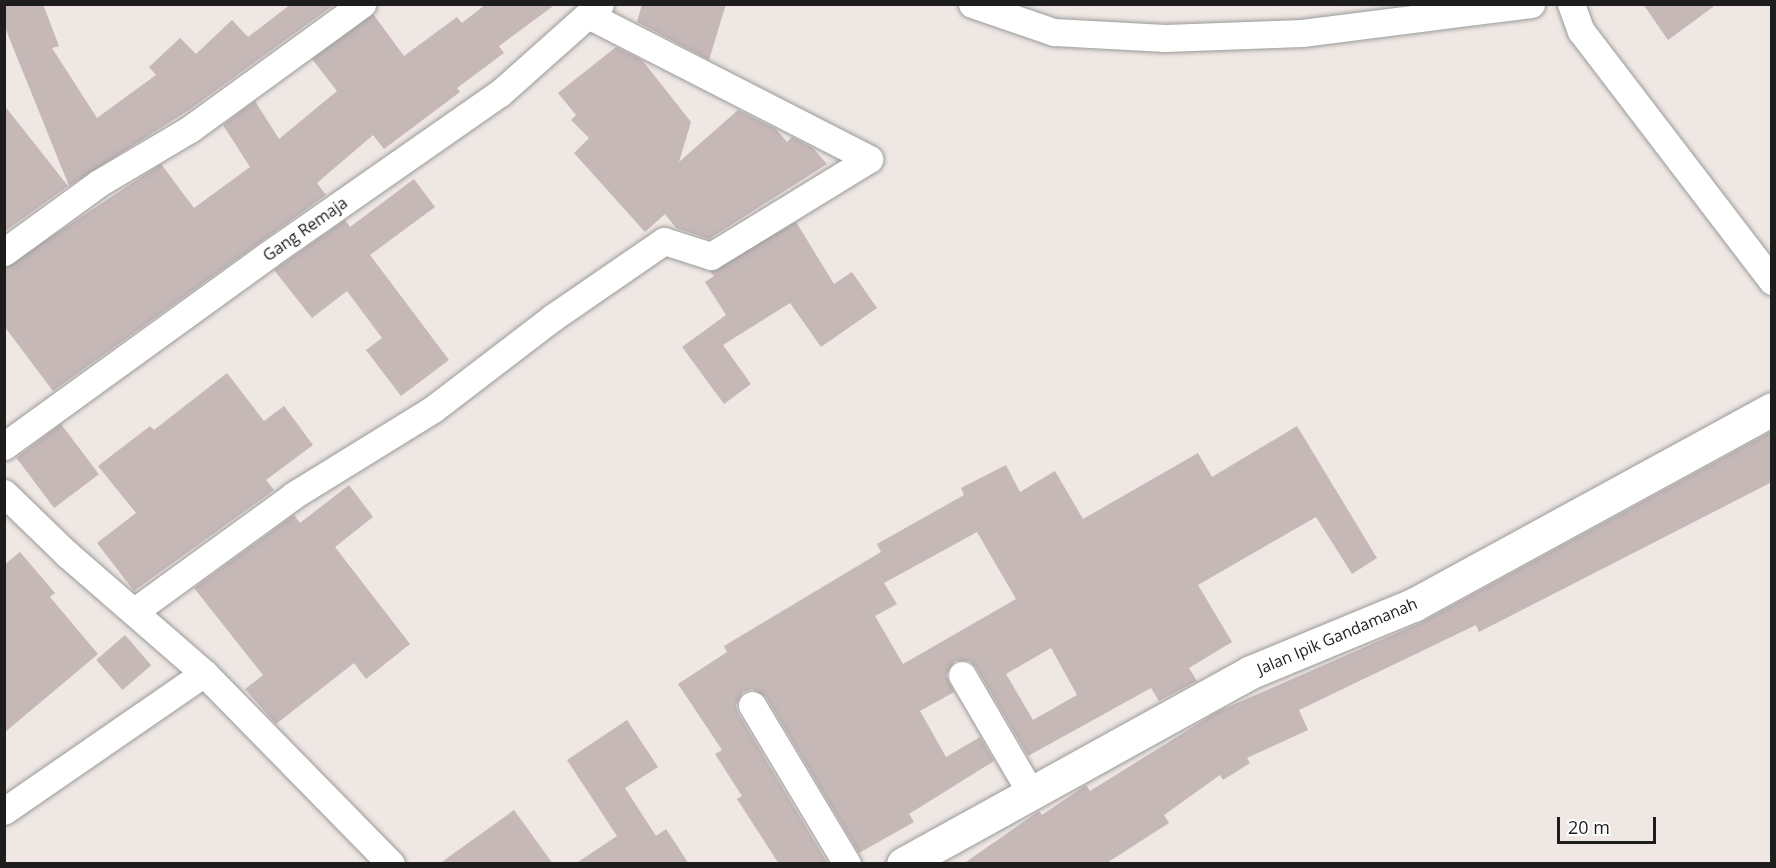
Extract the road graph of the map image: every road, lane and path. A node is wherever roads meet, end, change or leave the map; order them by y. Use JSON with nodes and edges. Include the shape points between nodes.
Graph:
{"nodes":[{"id":1,"x":362,"y":4,"type":"edge"},
{"id":2,"x":972,"y":4,"type":"edge"},
{"id":3,"x":1531,"y":4,"type":"edge"},
{"id":4,"x":1571,"y":4,"type":"edge"},
{"id":5,"x":594,"y":10,"type":"edge"},
{"id":6,"x":4,"y":252,"type":"edge"},
{"id":7,"x":1772,"y":281,"type":"edge"},
{"id":8,"x":1772,"y":409,"type":"edge"},
{"id":9,"x":4,"y":446,"type":"edge"},
{"id":10,"x":4,"y":493,"type":"edge"},
{"id":11,"x":136,"y":610,"type":"junction"},
{"id":12,"x":204,"y":673,"type":"junction"},
{"id":13,"x":962,"y":675,"type":"dead end"},
{"id":14,"x":752,"y":705,"type":"dead end"},
{"id":15,"x":1031,"y":793,"type":"junction"},
{"id":16,"x":4,"y":811,"type":"edge"},
{"id":17,"x":391,"y":864,"type":"edge"},
{"id":18,"x":847,"y":864,"type":"edge"},
{"id":19,"x":903,"y":864,"type":"edge"}],
"edges":[{"from":1,"to":6,"type":"street","via":[[190,129],[99,183]]},
{"from":2,"to":3,"type":"street","via":[[1054,32],[1165,38],[1302,33]]},
{"from":4,"to":7,"type":"street","via":[[1581,31]]},
{"from":5,"to":9,"type":"street","name":"Gang Remaja","via":[[500,93]]},
{"from":5,"to":11,"type":"street","via":[[869,159],[711,256],[664,241],[552,318],[434,409],[294,495]]},
{"from":8,"to":15,"type":"street","name":"Jalan Ipik Gandamanah","via":[[1413,606],[1251,672]]},
{"from":10,"to":11,"type":"street","via":[[67,554]]},
{"from":11,"to":12,"type":"street"},
{"from":12,"to":16,"type":"street"},
{"from":12,"to":17,"type":"street"},
{"from":13,"to":15,"type":"street"},
{"from":14,"to":18,"type":"street"},
{"from":15,"to":19,"type":"street","name":"Jalan Ipik Gandamanah"}]}
